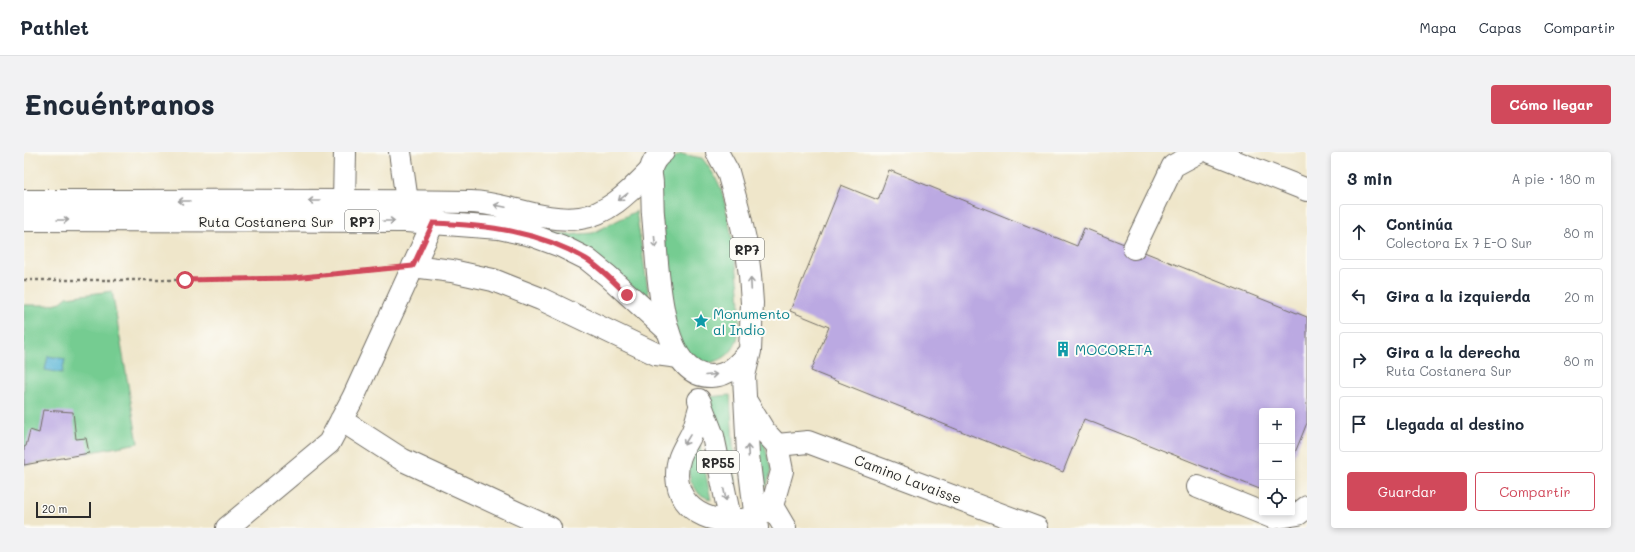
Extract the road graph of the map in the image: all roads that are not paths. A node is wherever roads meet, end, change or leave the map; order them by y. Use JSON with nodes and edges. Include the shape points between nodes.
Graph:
{"nodes":[{"id":1,"x":345,"y":152,"type":"edge"},
{"id":2,"x":400,"y":152,"type":"edge"},
{"id":3,"x":718,"y":152,"type":"edge"},
{"id":4,"x":1199,"y":152,"type":"edge"},
{"id":5,"x":1211,"y":152,"type":"edge"},
{"id":6,"x":657,"y":158,"type":"edge"},
{"id":7,"x":1307,"y":190,"type":"edge"},
{"id":8,"x":24,"y":201,"type":"edge"},
{"id":9,"x":344,"y":201,"type":"junction"},
{"id":10,"x":407,"y":202,"type":"junction"},
{"id":11,"x":24,"y":220,"type":"edge"},
{"id":12,"x":433,"y":223,"type":"junction"},
{"id":13,"x":1134,"y":248,"type":"dead end"},
{"id":14,"x":413,"y":266,"type":"junction"},
{"id":15,"x":667,"y":330,"type":"junction"},
{"id":16,"x":750,"y":351,"type":"junction"},
{"id":17,"x":681,"y":361,"type":"junction"},
{"id":18,"x":747,"y":403,"type":"junction"},
{"id":19,"x":701,"y":404,"type":"junction"},
{"id":20,"x":341,"y":420,"type":"junction"},
{"id":21,"x":777,"y":445,"type":"junction"},
{"id":22,"x":1198,"y":488,"type":"dead end"},
{"id":23,"x":1307,"y":507,"type":"edge"},
{"id":24,"x":762,"y":517,"type":"edge"},
{"id":25,"x":707,"y":523,"type":"edge"},
{"id":26,"x":732,"y":525,"type":"edge"},
{"id":27,"x":227,"y":528,"type":"edge"},
{"id":28,"x":550,"y":528,"type":"edge"},
{"id":29,"x":785,"y":528,"type":"edge"},
{"id":30,"x":1037,"y":528,"type":"edge"}],
"edges":[{"from":1,"to":9,"type":"main road"},
{"from":2,"to":10,"type":"main road"},
{"from":16,"to":3,"type":"main road","number":"RP7","one_way":true,"via":[[752,303],[746,244],[728,172]]},
{"from":4,"to":13,"type":"main road","via":[[1173,166]]},
{"from":5,"to":7,"type":"main road"},
{"from":6,"to":10,"type":"main road","name":"Ruta Costanera Sur","number":"RP7","one_way":true,"via":[[631,190],[614,204],[598,213],[580,218],[559,219],[477,202]]},
{"from":6,"to":15,"type":"main road","number":"RP7","one_way":true,"via":[[655,238]]},
{"from":9,"to":8,"type":"main road","name":"Ruta Costanera Sur","number":"RP7","one_way":true},
{"from":9,"to":10,"type":"main road","name":"Ruta Costanera Sur","number":"RP7"},
{"from":11,"to":12,"type":"main road","name":"Ruta Costanera Sur","number":"RP7","one_way":true},
{"from":12,"to":14,"type":"main road"},
{"from":12,"to":15,"type":"main road","name":"Ruta Costanera Sur","number":"RP7","via":[[500,228],[531,235],[561,246],[586,259],[603,272]]},
{"from":14,"to":17,"type":"main road","via":[[493,280],[540,299],[656,354]]},
{"from":14,"to":20,"type":"main road"},
{"from":15,"to":17,"type":"main road","number":"RP7"},
{"from":17,"to":16,"type":"main road","one_way":true,"via":[[692,371],[714,376],[737,367]]},
{"from":16,"to":18,"type":"main road","number":"RP55","via":[[744,376]]},
{"from":17,"to":19,"type":"main road","number":"RP55"},
{"from":18,"to":21,"type":"main road","via":[[764,431]]},
{"from":24,"to":18,"type":"main road","number":"RP55","one_way":true,"via":[[748,455]]},
{"from":19,"to":25,"type":"main road","one_way":true,"via":[[693,432],[680,452],[677,476],[682,496]]},
{"from":19,"to":26,"type":"main road","number":"RP55","one_way":true,"via":[[713,436]]},
{"from":20,"to":27,"type":"main road","via":[[329,443]]},
{"from":20,"to":28,"type":"main road","via":[[403,460]]},
{"from":21,"to":24,"type":"main road","via":[[782,471]]},
{"from":21,"to":30,"type":"main road","name":"Camino Lavaisse","via":[[808,442]]},
{"from":22,"to":23,"type":"main road","via":[[1274,518],[1298,514]]},
{"from":24,"to":26,"type":"main road"},
{"from":24,"to":29,"type":"main road"},
{"from":25,"to":26,"type":"main road"}]}
